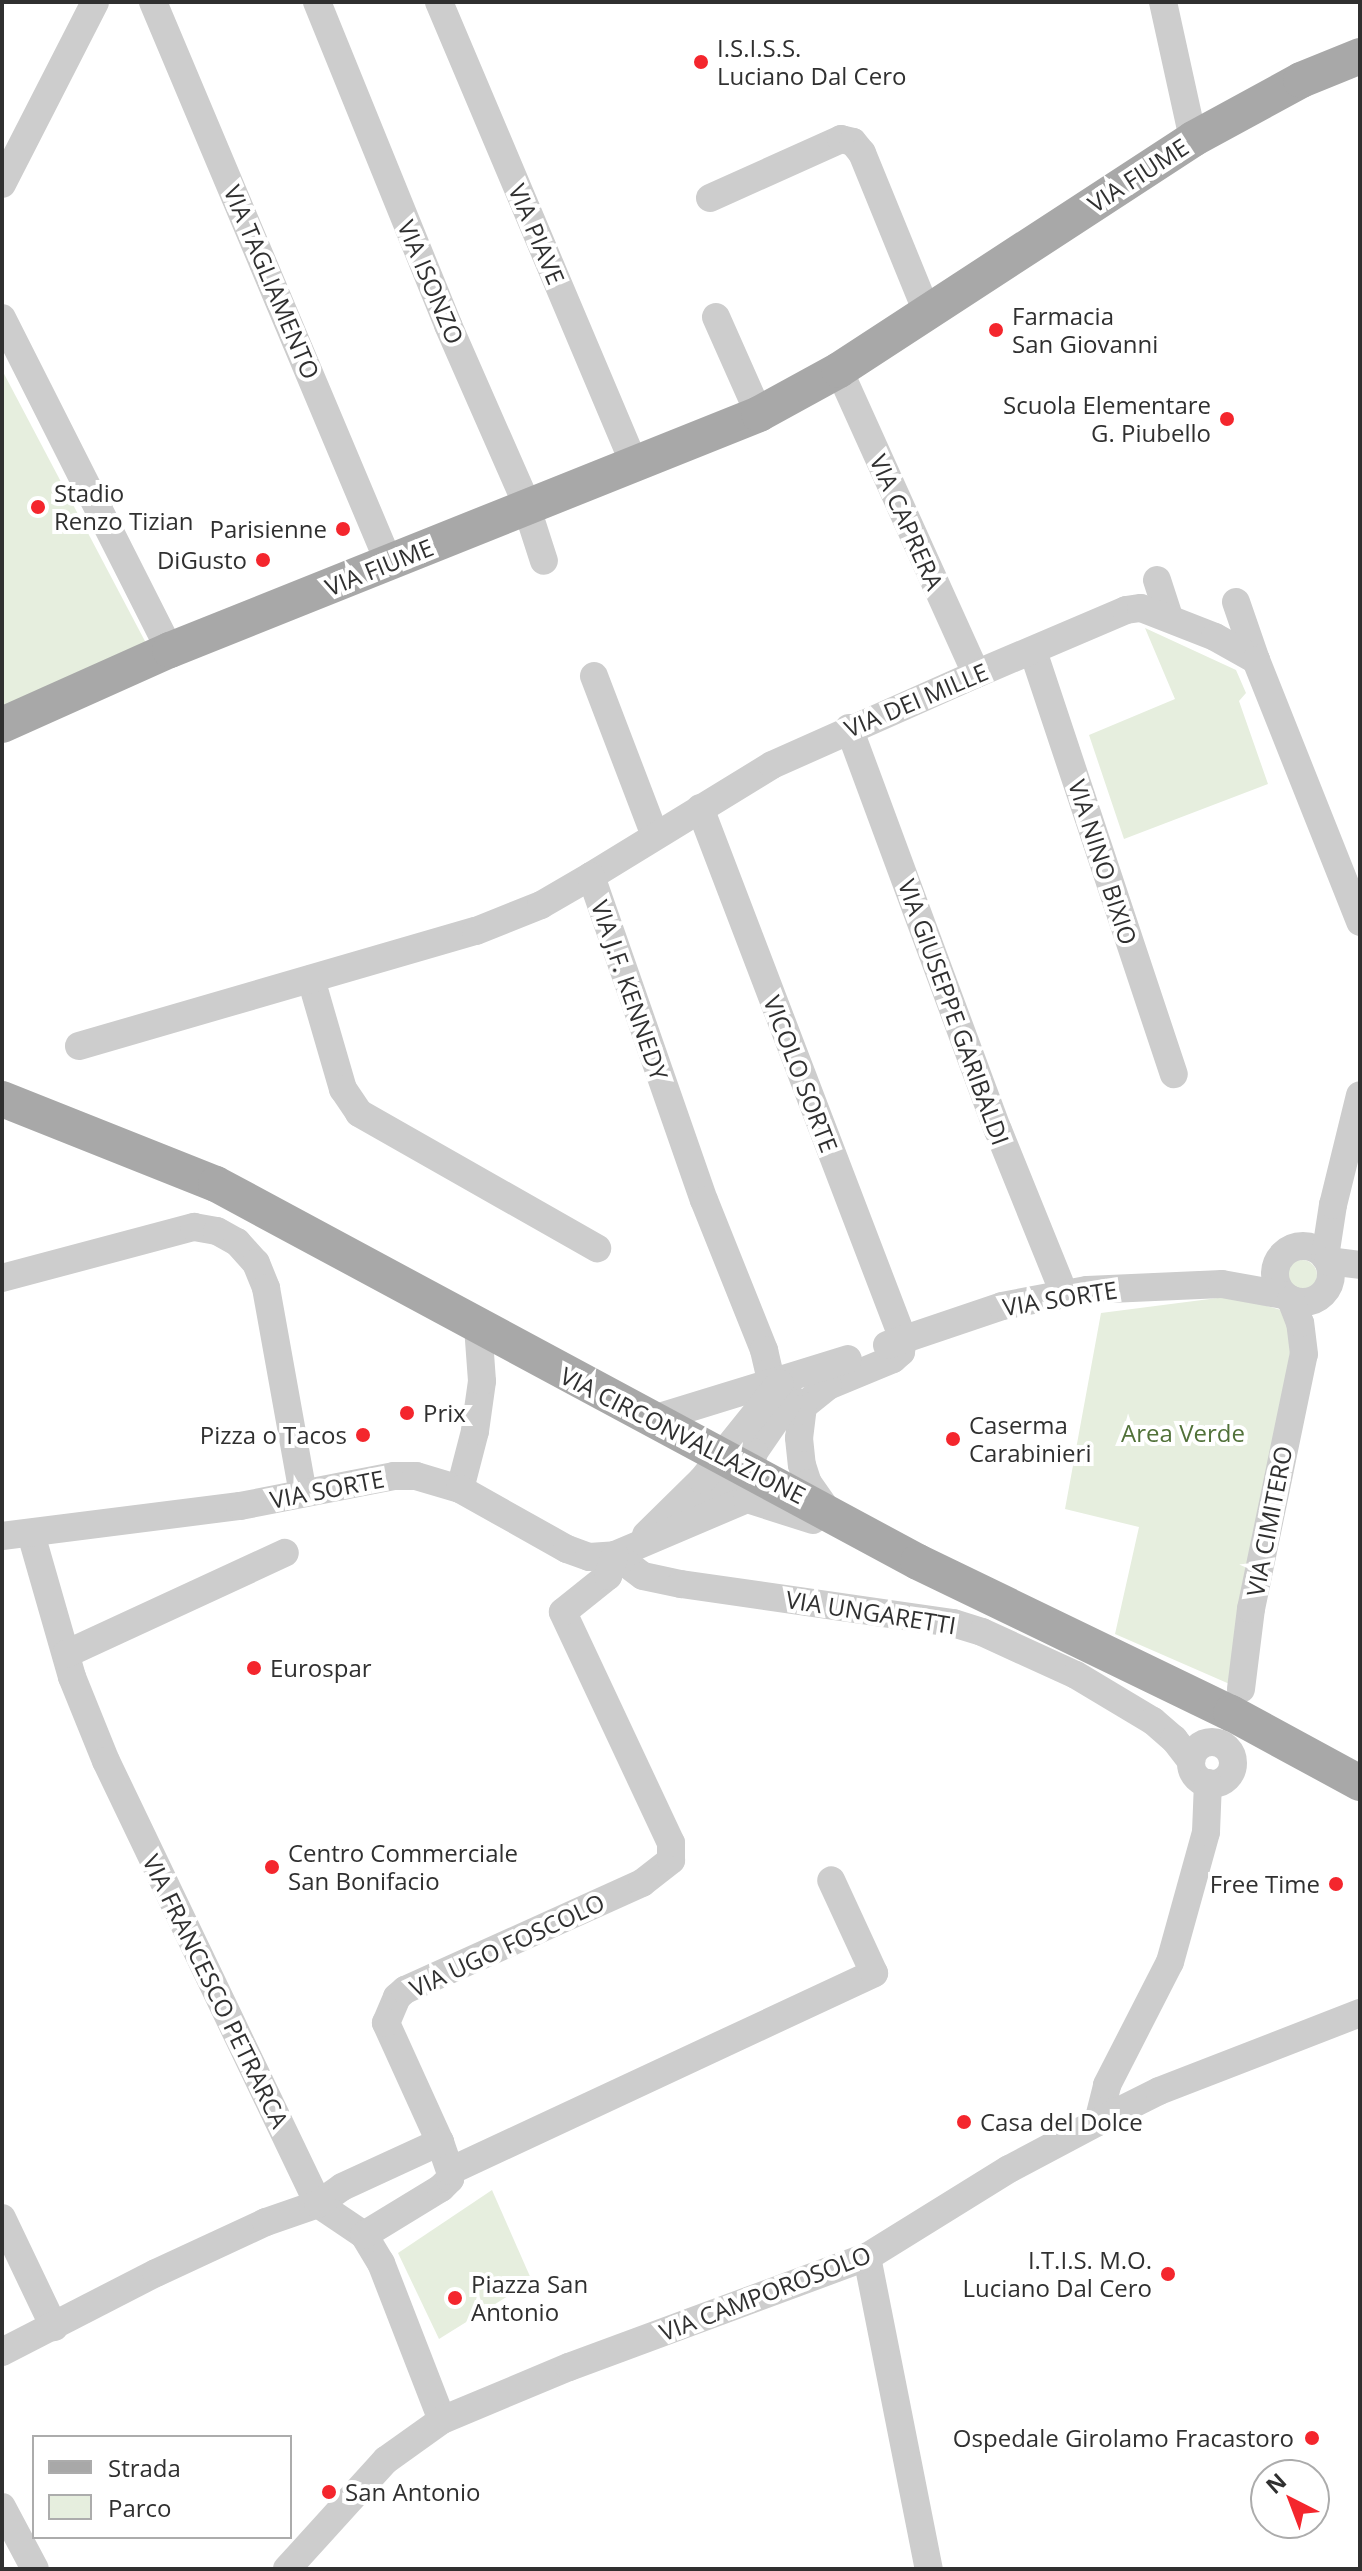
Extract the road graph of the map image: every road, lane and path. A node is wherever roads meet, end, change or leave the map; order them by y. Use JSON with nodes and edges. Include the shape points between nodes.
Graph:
{"nodes":[{"id":1,"x":95,"y":2,"type":"edge"},
{"id":2,"x":153,"y":2,"type":"edge"},
{"id":3,"x":317,"y":2,"type":"edge"},
{"id":4,"x":439,"y":2,"type":"edge"},
{"id":5,"x":1163,"y":2,"type":"edge"},
{"id":6,"x":1360,"y":56,"type":"edge"},
{"id":7,"x":1193,"y":139,"type":"junction"},
{"id":8,"x":2,"y":184,"type":"edge"},
{"id":9,"x":710,"y":198,"type":"dead end"},
{"id":10,"x":927,"y":312,"type":"junction"},
{"id":11,"x":716,"y":317,"type":"dead end"},
{"id":12,"x":2,"y":318,"type":"edge"},
{"id":13,"x":839,"y":370,"type":"junction"},
{"id":14,"x":759,"y":414,"type":"junction"},
{"id":15,"x":635,"y":466,"type":"junction"},
{"id":16,"x":526,"y":510,"type":"junction"},
{"id":17,"x":544,"y":561,"type":"dead end"},
{"id":18,"x":389,"y":563,"type":"junction"},
{"id":19,"x":1157,"y":580,"type":"dead end"},
{"id":20,"x":1236,"y":602,"type":"dead end"},
{"id":21,"x":1169,"y":617,"type":"junction"},
{"id":22,"x":170,"y":650,"type":"junction"},
{"id":23,"x":1033,"y":651,"type":"junction"},
{"id":24,"x":1256,"y":660,"type":"junction"},
{"id":25,"x":976,"y":674,"type":"junction"},
{"id":26,"x":594,"y":676,"type":"dead end"},
{"id":27,"x":2,"y":725,"type":"edge"},
{"id":28,"x":849,"y":728,"type":"junction"},
{"id":29,"x":700,"y":808,"type":"junction"},
{"id":30,"x":655,"y":836,"type":"junction"},
{"id":31,"x":591,"y":876,"type":"junction"},
{"id":32,"x":1360,"y":922,"type":"edge"},
{"id":33,"x":311,"y":979,"type":"junction"},
{"id":34,"x":79,"y":1046,"type":"dead end"},
{"id":35,"x":1174,"y":1074,"type":"dead end"},
{"id":36,"x":1360,"y":1095,"type":"edge"},
{"id":37,"x":2,"y":1099,"type":"edge"},
{"id":38,"x":597,"y":1248,"type":"dead end"},
{"id":39,"x":1315,"y":1266,"type":"junction"},
{"id":40,"x":1360,"y":1266,"type":"edge"},
{"id":41,"x":2,"y":1278,"type":"edge"},
{"id":42,"x":1222,"y":1284,"type":"junction"},
{"id":43,"x":1064,"y":1293,"type":"junction"},
{"id":44,"x":1287,"y":1298,"type":"junction"},
{"id":45,"x":478,"y":1327,"type":"junction"},
{"id":46,"x":903,"y":1339,"type":"junction"},
{"id":47,"x":1304,"y":1354,"type":"junction"},
{"id":48,"x":780,"y":1383,"type":"junction"},
{"id":49,"x":650,"y":1420,"type":"junction"},
{"id":50,"x":736,"y":1463,"type":"junction"},
{"id":51,"x":460,"y":1489,"type":"junction"},
{"id":52,"x":303,"y":1493,"type":"junction"},
{"id":53,"x":827,"y":1510,"type":"junction"},
{"id":54,"x":690,"y":1522,"type":"junction"},
{"id":55,"x":31,"y":1534,"type":"junction"},
{"id":56,"x":865,"y":1534,"type":"junction"},
{"id":57,"x":2,"y":1536,"type":"edge"},
{"id":58,"x":624,"y":1551,"type":"junction"},
{"id":59,"x":285,"y":1553,"type":"dead end"},
{"id":60,"x":66,"y":1654,"type":"junction"},
{"id":61,"x":1241,"y":1689,"type":"dead end"},
{"id":62,"x":1191,"y":1761,"type":"junction"},
{"id":63,"x":1208,"y":1783,"type":"junction"},
{"id":64,"x":1360,"y":1783,"type":"edge"},
{"id":65,"x":831,"y":1880,"type":"dead end"},
{"id":66,"x":1360,"y":2013,"type":"edge"},
{"id":67,"x":1098,"y":2122,"type":"junction"},
{"id":68,"x":440,"y":2142,"type":"junction"},
{"id":69,"x":450,"y":2171,"type":"junction"},
{"id":70,"x":318,"y":2204,"type":"junction"},
{"id":71,"x":2,"y":2218,"type":"edge"},
{"id":72,"x":364,"y":2235,"type":"junction"},
{"id":73,"x":867,"y":2257,"type":"junction"},
{"id":74,"x":54,"y":2327,"type":"junction"},
{"id":75,"x":2,"y":2352,"type":"edge"},
{"id":76,"x":442,"y":2420,"type":"junction"},
{"id":77,"x":2,"y":2507,"type":"edge"},
{"id":78,"x":35,"y":2569,"type":"edge"},
{"id":79,"x":287,"y":2569,"type":"edge"},
{"id":80,"x":929,"y":2569,"type":"edge"}],
"edges":[{"from":1,"to":8,"type":"street"},
{"from":2,"to":18,"type":"street","name":"VIA TAGLIAMENTO"},
{"from":3,"to":16,"type":"street","name":"VIA ISONZO"},
{"from":4,"to":15,"type":"street","name":"VIA PIAVE"},
{"from":5,"to":7,"type":"street"},
{"from":6,"to":7,"type":"main road","name":"VIA FIUME","via":[[1301,80]]},
{"from":7,"to":10,"type":"main road","name":"VIA FIUME"},
{"from":9,"to":10,"type":"street","via":[[841,139],[853,142]]},
{"from":10,"to":13,"type":"main road","name":"VIA FIUME"},
{"from":11,"to":14,"type":"street"},
{"from":12,"to":22,"type":"street"},
{"from":13,"to":14,"type":"main road","name":"VIA FIUME"},
{"from":13,"to":25,"type":"street","name":"VIA CAPRERA"},
{"from":14,"to":15,"type":"main road","name":"VIA FIUME"},
{"from":15,"to":16,"type":"main road","name":"VIA FIUME"},
{"from":16,"to":17,"type":"street","name":"VIA ISONZO"},
{"from":16,"to":18,"type":"main road","name":"VIA FIUME"},
{"from":18,"to":22,"type":"main road","name":"VIA FIUME"},
{"from":19,"to":21,"type":"street"},
{"from":20,"to":24,"type":"street"},
{"from":21,"to":23,"type":"street","name":"VIA DEI MILLE","via":[[1141,608],[1126,610]]},
{"from":21,"to":24,"type":"street","name":"VIA DEI MILLE"},
{"from":22,"to":27,"type":"main road","name":"VIA FIUME"},
{"from":23,"to":25,"type":"street","name":"VIA DEI MILLE"},
{"from":23,"to":35,"type":"street","name":"VIA NINO BIXIO"},
{"from":24,"to":32,"type":"street"},
{"from":25,"to":28,"type":"street","name":"VIA DEI MILLE"},
{"from":26,"to":30,"type":"street"},
{"from":28,"to":29,"type":"street","name":"VIA DEI MILLE"},
{"from":28,"to":43,"type":"street","name":"VIA GIUSEPPE GARIBALDI"},
{"from":29,"to":30,"type":"street","name":"VIA DEI MILLE"},
{"from":29,"to":46,"type":"street","name":"VICOLO SORTE"},
{"from":30,"to":31,"type":"street","name":"VIA DEI MILLE"},
{"from":31,"to":33,"type":"street","name":"VIA J.F. KENNEDY","via":[[541,905],[476,931]]},
{"from":31,"to":48,"type":"street","name":"VIA J.F. KENNEDY","via":[[704,1200],[769,1372]]},
{"from":33,"to":34,"type":"street","name":"VIA J.F. KENNEDY"},
{"from":33,"to":38,"type":"street","via":[[343,1089],[359,1113]]},
{"from":36,"to":39,"type":"street","name":"VIA CIMITERO"},
{"from":37,"to":45,"type":"main road","name":"VIA CIRCONVALLAZIONE","via":[[216,1184]]},
{"from":39,"to":40,"type":"street"},
{"from":39,"to":42,"type":"street","name":"VIA SORTE"},
{"from":39,"to":44,"type":"street","via":[[1307,1302]]},
{"from":39,"to":44,"type":"street","name":"VIA CIMITERO","via":[[1275,1274]]},
{"from":39,"to":47,"type":"street","name":"VIA CIMITERO","via":[[1321,1313]]},
{"from":41,"to":52,"type":"street","via":[[194,1227],[237,1242],[256,1263],[266,1288]]},
{"from":42,"to":43,"type":"street","name":"VIA SORTE"},
{"from":42,"to":44,"type":"street","name":"VIA SORTE"},
{"from":43,"to":46,"type":"street","name":"VIA SORTE","via":[[1002,1306]]},
{"from":44,"to":47,"type":"street","name":"VIA CIMITERO","via":[[1300,1323]]},
{"from":45,"to":49,"type":"main road","name":"VIA CIRCONVALLAZIONE"},
{"from":45,"to":51,"type":"street","via":[[482,1381]]},
{"from":46,"to":48,"type":"street","name":"VIA SORTE"},
{"from":46,"to":53,"type":"street","name":"VIA SORTE","via":[[901,1352],[893,1359],[828,1386],[803,1406],[802,1465]]},
{"from":47,"to":61,"type":"street","name":"VIA CIMITERO","via":[[1251,1609]]},
{"from":48,"to":49,"type":"street","name":"VIA SORTE","via":[[719,1396]]},
{"from":48,"to":50,"type":"street","name":"VIA SORTE","via":[[789,1395],[787,1404],[754,1452]]},
{"from":49,"to":50,"type":"main road","name":"VIA CIRCONVALLAZIONE"},
{"from":50,"to":53,"type":"main road","name":"VIA CIRCONVALLAZIONE"},
{"from":50,"to":54,"type":"street","name":"VIA SORTE"},
{"from":50,"to":58,"type":"street","name":"VIA SORTE"},
{"from":51,"to":52,"type":"street","name":"VIA SORTE","via":[[416,1476]]},
{"from":51,"to":58,"type":"street","name":"VIA SORTE","via":[[567,1549],[589,1557]]},
{"from":52,"to":55,"type":"street","name":"VIA SORTE"},
{"from":53,"to":56,"type":"main road","name":"VIA CIRCONVALLAZIONE"},
{"from":54,"to":56,"type":"street","name":"VIA SORTE","via":[[747,1499],[800,1514],[846,1536]]},
{"from":54,"to":58,"type":"street","name":"VIA SORTE"},
{"from":55,"to":57,"type":"street","name":"VIA SORTE"},
{"from":55,"to":60,"type":"street","name":"VIA FRANCESCO PETRARCA"},
{"from":56,"to":64,"type":"main road","name":"VIA CIRCONVALLAZIONE","via":[[1231,1713]]},
{"from":58,"to":62,"type":"street","name":"VIA UNGARETTI","via":[[643,1576],[953,1623],[982,1632],[1076,1675],[1153,1721]]},
{"from":58,"to":68,"type":"street","name":"VIA UGO FOSCOLO","via":[[608,1576],[563,1612],[671,1843],[671,1860],[642,1883],[397,1997],[386,2023]]},
{"from":59,"to":60,"type":"street"},
{"from":60,"to":70,"type":"street","name":"VIA FRANCESCO PETRARCA","via":[[106,1761]]},
{"from":62,"to":63,"type":"street","via":[[1193,1772]]},
{"from":62,"to":63,"type":"street","via":[[1203,1744],[1228,1749],[1233,1760],[1230,1773],[1220,1782]]},
{"from":63,"to":67,"type":"street","via":[[1206,1832],[1170,1962],[1107,2085]]},
{"from":65,"to":69,"type":"street","via":[[874,1973]]},
{"from":66,"to":67,"type":"street","name":"VIA CAMPOROSOLO","via":[[1159,2091]]},
{"from":67,"to":73,"type":"street","name":"VIA CAMPOROSOLO","via":[[1009,2169]]},
{"from":68,"to":69,"type":"street","name":"VIA UGO FOSCOLO"},
{"from":68,"to":70,"type":"street","via":[[342,2187]]},
{"from":69,"to":72,"type":"street","via":[[441,2188]]},
{"from":70,"to":72,"type":"street"},
{"from":70,"to":74,"type":"street","via":[[252,2228]]},
{"from":71,"to":74,"type":"street"},
{"from":72,"to":76,"type":"street","via":[[381,2263]]},
{"from":73,"to":76,"type":"street","name":"VIA CAMPOROSOLO","via":[[569,2367]]},
{"from":73,"to":80,"type":"street"},
{"from":74,"to":75,"type":"street"},
{"from":76,"to":79,"type":"street","name":"VIA CAMPOROSOLO","via":[[386,2460]]},
{"from":77,"to":78,"type":"street"}]}
